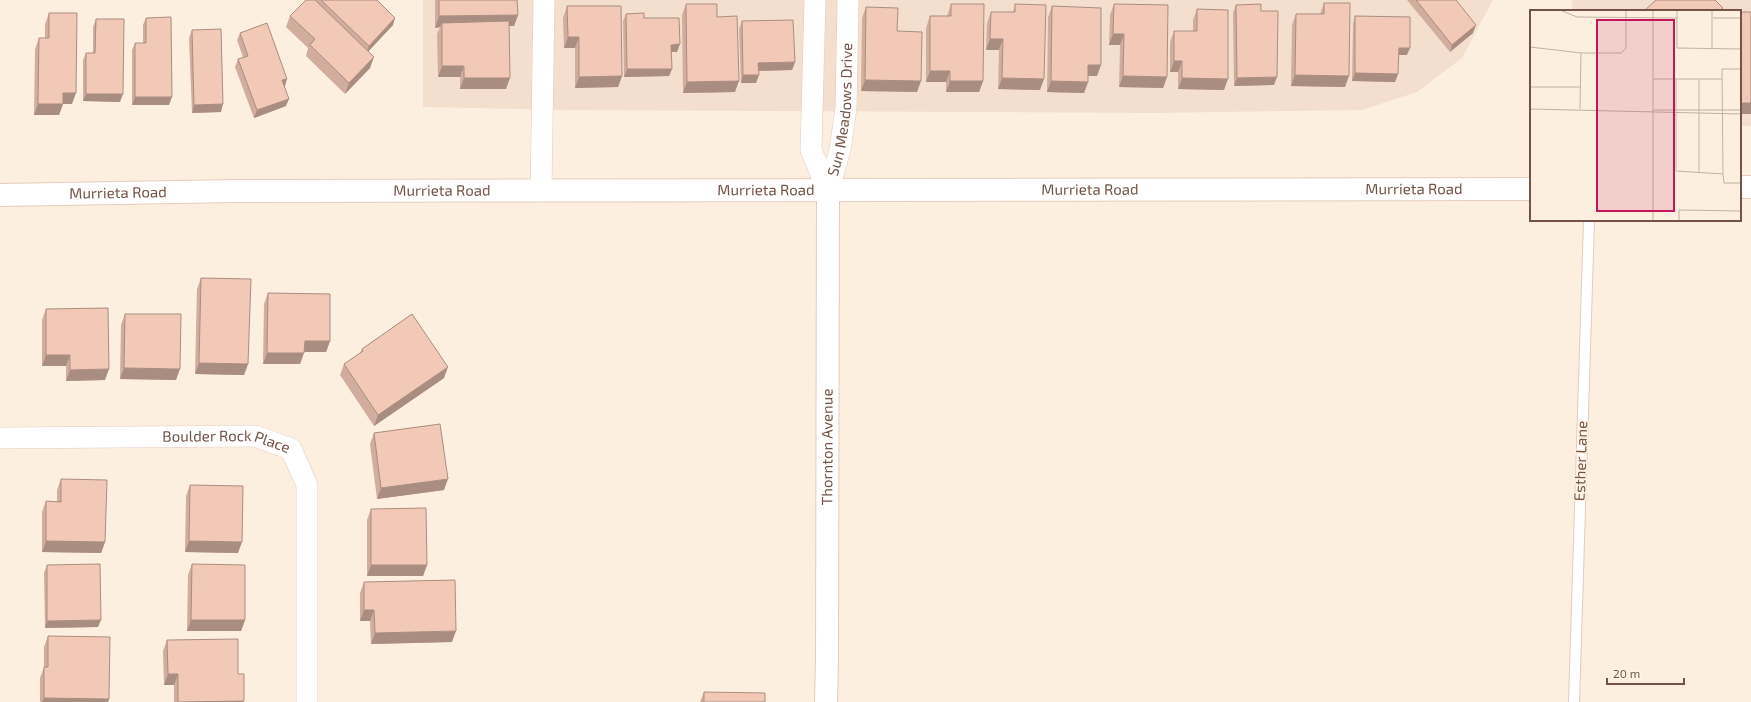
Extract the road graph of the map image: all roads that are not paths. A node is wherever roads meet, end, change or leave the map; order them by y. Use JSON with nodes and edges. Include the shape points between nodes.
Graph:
{"nodes":[{"id":1,"x":544,"y":0,"type":"edge"},
{"id":2,"x":815,"y":0,"type":"edge"},
{"id":3,"x":848,"y":0,"type":"edge"},
{"id":4,"x":1530,"y":189,"type":"edge"},
{"id":5,"x":541,"y":191,"type":"junction"},
{"id":6,"x":828,"y":191,"type":"junction"},
{"id":7,"x":0,"y":195,"type":"edge"},
{"id":8,"x":1589,"y":221,"type":"edge"},
{"id":9,"x":0,"y":438,"type":"edge"},
{"id":10,"x":307,"y":702,"type":"edge"},
{"id":11,"x":826,"y":702,"type":"edge"},
{"id":12,"x":1574,"y":702,"type":"edge"}],
"edges":[{"from":1,"to":5,"type":"street"},
{"from":2,"to":6,"type":"street","name":"Sun Meadows Drive","via":[[811,150]]},
{"from":3,"to":6,"type":"street","name":"Sun Meadows Drive","via":[[846,108],[840,150]]},
{"from":4,"to":6,"type":"main road","name":"Murrieta Road"},
{"from":5,"to":6,"type":"main road","name":"Murrieta Road"},
{"from":5,"to":7,"type":"main road","name":"Murrieta Road","via":[[236,191]]},
{"from":6,"to":11,"type":"main road","name":"Thornton Avenue"},
{"from":8,"to":12,"type":"lane","name":"Esther Lane"},
{"from":9,"to":10,"type":"street","name":"Boulder Rock Place","via":[[255,436],[291,449],[307,485]]}]}
